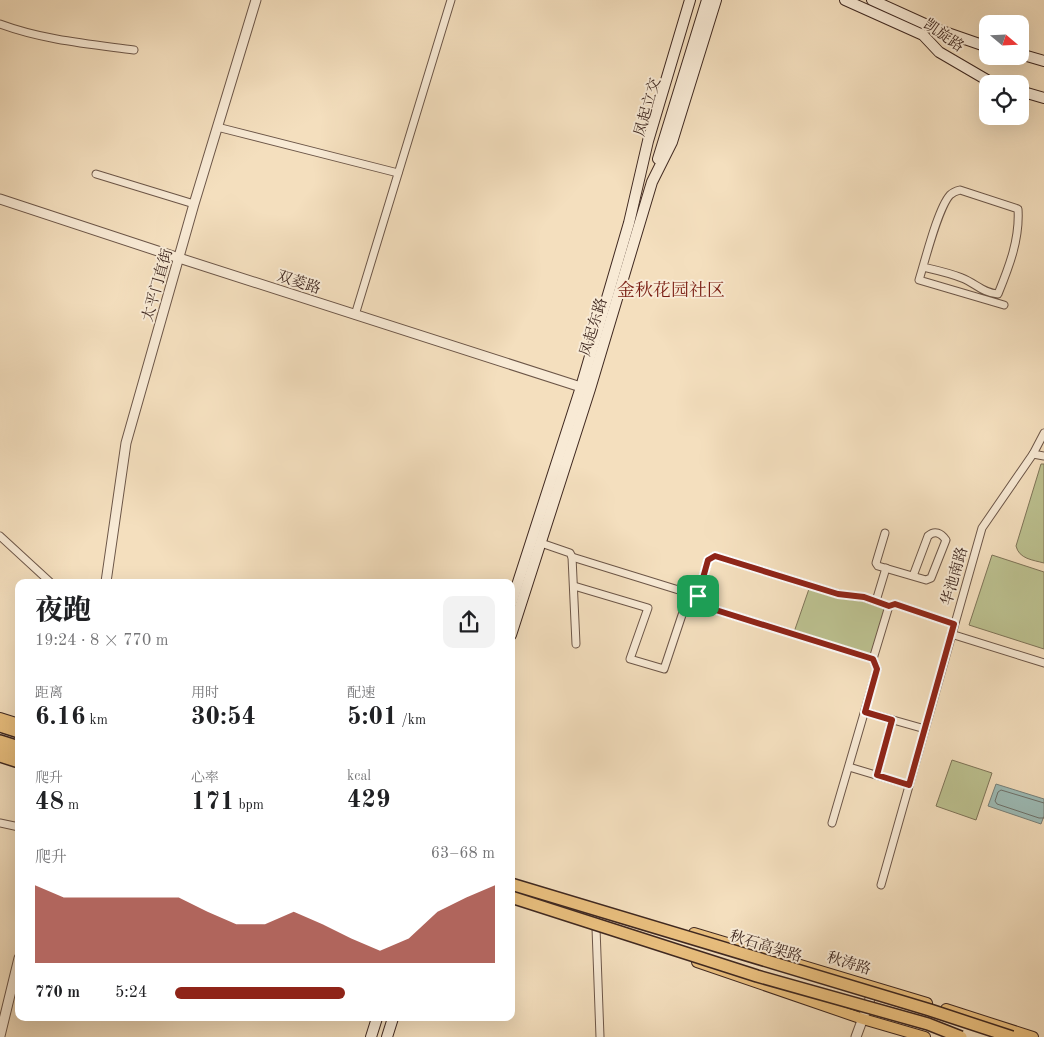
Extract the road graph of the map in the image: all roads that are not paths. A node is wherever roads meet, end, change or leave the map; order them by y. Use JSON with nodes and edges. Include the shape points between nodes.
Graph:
{"nodes":[{"id":1,"x":256,"y":0,"type":"edge"},
{"id":2,"x":690,"y":0,"type":"edge"},
{"id":3,"x":696,"y":0,"type":"edge"},
{"id":4,"x":707,"y":0,"type":"edge"},
{"id":5,"x":716,"y":0,"type":"edge"},
{"id":6,"x":846,"y":0,"type":"edge"},
{"id":7,"x":872,"y":0,"type":"edge"},
{"id":8,"x":448,"y":1,"type":"edge"},
{"id":9,"x":0,"y":24,"type":"edge"},
{"id":10,"x":979,"y":44,"type":"edge"},
{"id":11,"x":134,"y":50,"type":"dead end"},
{"id":12,"x":1029,"y":57,"type":"edge"},
{"id":13,"x":1044,"y":61,"type":"edge"},
{"id":14,"x":979,"y":75,"type":"edge"},
{"id":15,"x":1029,"y":94,"type":"edge"},
{"id":16,"x":1044,"y":98,"type":"edge"},
{"id":17,"x":218,"y":128,"type":"junction"},
{"id":18,"x":659,"y":138,"type":"junction"},
{"id":19,"x":398,"y":173,"type":"junction"},
{"id":20,"x":96,"y":174,"type":"dead end"},
{"id":21,"x":652,"y":182,"type":"junction"},
{"id":22,"x":0,"y":199,"type":"edge"},
{"id":23,"x":194,"y":204,"type":"junction"},
{"id":24,"x":629,"y":223,"type":"junction"},
{"id":25,"x":179,"y":258,"type":"junction"},
{"id":26,"x":923,"y":267,"type":"junction"},
{"id":27,"x":1004,"y":305,"type":"dead end"},
{"id":28,"x":355,"y":315,"type":"junction"},
{"id":29,"x":586,"y":388,"type":"junction"},
{"id":30,"x":1044,"y":433,"type":"edge"},
{"id":31,"x":1034,"y":454,"type":"junction"},
{"id":32,"x":1044,"y":456,"type":"edge"},
{"id":33,"x":885,"y":533,"type":"dead end"},
{"id":34,"x":0,"y":536,"type":"edge"},
{"id":35,"x":541,"y":543,"type":"junction"},
{"id":36,"x":572,"y":557,"type":"junction"},
{"id":37,"x":886,"y":568,"type":"junction"},
{"id":38,"x":914,"y":576,"type":"junction"},
{"id":39,"x":47,"y":579,"type":"edge"},
{"id":40,"x":106,"y":579,"type":"edge"},
{"id":41,"x":574,"y":586,"type":"junction"},
{"id":42,"x":515,"y":592,"type":"edge"},
{"id":43,"x":698,"y":596,"type":"junction"},
{"id":44,"x":876,"y":601,"type":"junction"},
{"id":45,"x":889,"y":606,"type":"junction"},
{"id":46,"x":684,"y":609,"type":"dead end"},
{"id":47,"x":515,"y":623,"type":"edge"},
{"id":48,"x":954,"y":624,"type":"junction"},
{"id":49,"x":951,"y":634,"type":"junction"},
{"id":50,"x":576,"y":644,"type":"dead end"},
{"id":51,"x":873,"y":659,"type":"junction"},
{"id":52,"x":1044,"y":663,"type":"edge"},
{"id":53,"x":865,"y":712,"type":"junction"},
{"id":54,"x":0,"y":718,"type":"edge"},
{"id":55,"x":892,"y":720,"type":"junction"},
{"id":56,"x":15,"y":723,"type":"edge"},
{"id":57,"x":0,"y":726,"type":"edge"},
{"id":58,"x":925,"y":729,"type":"junction"},
{"id":59,"x":15,"y":731,"type":"edge"},
{"id":60,"x":0,"y":741,"type":"edge"},
{"id":61,"x":15,"y":746,"type":"edge"},
{"id":62,"x":0,"y":750,"type":"edge"},
{"id":63,"x":15,"y":754,"type":"edge"},
{"id":64,"x":0,"y":756,"type":"edge"},
{"id":65,"x":0,"y":760,"type":"edge"},
{"id":66,"x":15,"y":761,"type":"edge"},
{"id":67,"x":15,"y":765,"type":"edge"},
{"id":68,"x":849,"y":767,"type":"junction"},
{"id":69,"x":877,"y":775,"type":"junction"},
{"id":70,"x":909,"y":785,"type":"junction"},
{"id":71,"x":0,"y":823,"type":"edge"},
{"id":72,"x":832,"y":823,"type":"dead end"},
{"id":73,"x":15,"y":826,"type":"edge"},
{"id":74,"x":515,"y":882,"type":"edge"},
{"id":75,"x":515,"y":882,"type":"edge"},
{"id":76,"x":882,"y":885,"type":"dead end"},
{"id":77,"x":515,"y":898,"type":"edge"},
{"id":78,"x":515,"y":902,"type":"edge"},
{"id":79,"x":596,"y":928,"type":"junction"},
{"id":80,"x":15,"y":974,"type":"edge"},
{"id":81,"x":874,"y":987,"type":"junction"},
{"id":82,"x":863,"y":1019,"type":"junction"},
{"id":83,"x":376,"y":1021,"type":"edge"},
{"id":84,"x":392,"y":1021,"type":"edge"},
{"id":85,"x":0,"y":1036,"type":"edge"},
{"id":86,"x":371,"y":1037,"type":"edge"},
{"id":87,"x":388,"y":1037,"type":"edge"},
{"id":88,"x":600,"y":1037,"type":"edge"},
{"id":89,"x":856,"y":1037,"type":"edge"},
{"id":90,"x":925,"y":1037,"type":"edge"},
{"id":91,"x":961,"y":1037,"type":"edge"},
{"id":92,"x":1012,"y":1037,"type":"edge"},
{"id":93,"x":1032,"y":1037,"type":"edge"}],
"edges":[{"from":1,"to":17,"type":"street","name":"太平门直街"},
{"from":2,"to":24,"type":"main road","name":"凤起东路","via":[[648,141]]},
{"from":3,"to":18,"type":"main road","name":"凤起立交","via":[[676,62]]},
{"from":4,"to":18,"type":"main road","name":"凤起立交"},
{"from":5,"to":21,"type":"main road","name":"凤起东路","via":[[672,142]]},
{"from":6,"to":14,"type":"main road","name":"凯旋路","via":[[924,35],[939,52]]},
{"from":7,"to":10,"type":"main road","via":[[936,29]]},
{"from":8,"to":19,"type":"street"},
{"from":9,"to":11,"type":"street","via":[[53,39]]},
{"from":12,"to":13,"type":"main road"},
{"from":15,"to":16,"type":"main road"},
{"from":17,"to":19,"type":"street"},
{"from":17,"to":23,"type":"street","name":"太平门直街"},
{"from":18,"to":21,"type":"main road","name":"凤起立交"},
{"from":18,"to":24,"type":"main road","name":"凤起立交"},
{"from":19,"to":28,"type":"street"},
{"from":20,"to":23,"type":"street"},
{"from":21,"to":29,"type":"main road","name":"凤起东路"},
{"from":22,"to":25,"type":"street","name":"双菱路"},
{"from":23,"to":25,"type":"street","name":"太平门直街"},
{"from":24,"to":29,"type":"main road","name":"凤起东路"},
{"from":25,"to":28,"type":"street","name":"双菱路"},
{"from":25,"to":40,"type":"street","name":"太平门直街","via":[[126,443]]},
{"from":26,"to":26,"type":"street","via":[[962,278],[991,294],[998,294],[1020,226],[1018,209],[960,190],[954,192],[940,214]]},
{"from":26,"to":27,"type":"street","via":[[919,280]]},
{"from":28,"to":29,"type":"street","name":"双菱路"},
{"from":29,"to":35,"type":"main road","name":"凤起东路"},
{"from":29,"to":42,"type":"main road","name":"凤起东路"},
{"from":30,"to":31,"type":"street","name":"华池南路"},
{"from":31,"to":32,"type":"street"},
{"from":31,"to":48,"type":"street","name":"华池南路","via":[[982,528]]},
{"from":33,"to":37,"type":"street","via":[[876,563]]},
{"from":34,"to":39,"type":"street"},
{"from":35,"to":36,"type":"street","via":[[570,552]]},
{"from":35,"to":47,"type":"main road","name":"凤起东路"},
{"from":36,"to":41,"type":"street"},
{"from":36,"to":43,"type":"street"},
{"from":37,"to":38,"type":"street"},
{"from":37,"to":44,"type":"street"},
{"from":38,"to":38,"type":"street","via":[[926,580],[931,578],[945,545],[942,535],[937,532],[928,536]]},
{"from":41,"to":46,"type":"street","via":[[648,608],[630,659],[664,669]]},
{"from":41,"to":50,"type":"street"},
{"from":43,"to":44,"type":"street","via":[[708,560],[715,556],[838,594]]},
{"from":43,"to":51,"type":"street","via":[[703,606]]},
{"from":44,"to":45,"type":"street"},
{"from":45,"to":48,"type":"street","via":[[895,604]]},
{"from":45,"to":51,"type":"street"},
{"from":48,"to":49,"type":"street","name":"华池南路"},
{"from":49,"to":52,"type":"street"},
{"from":49,"to":58,"type":"street","name":"华池南路"},
{"from":51,"to":53,"type":"street","via":[[877,669]]},
{"from":53,"to":55,"type":"street"},
{"from":53,"to":68,"type":"street"},
{"from":54,"to":56,"type":"main road"},
{"from":55,"to":58,"type":"street"},
{"from":55,"to":69,"type":"street"},
{"from":57,"to":59,"type":"highway"},
{"from":58,"to":70,"type":"street","name":"华池南路"},
{"from":60,"to":61,"type":"highway"},
{"from":62,"to":63,"type":"main road"},
{"from":64,"to":66,"type":"highway"},
{"from":65,"to":67,"type":"main road"},
{"from":68,"to":69,"type":"street"},
{"from":68,"to":72,"type":"street"},
{"from":69,"to":70,"type":"street"},
{"from":70,"to":76,"type":"street","name":"华池南路"},
{"from":71,"to":73,"type":"street"},
{"from":74,"to":92,"type":"highway","name":"秋石高架路","bridge":true},
{"from":75,"to":81,"type":"main road","name":"秋涛路"},
{"from":77,"to":91,"type":"highway","name":"秋石高架路","bridge":true,"via":[[756,976],[928,1024]]},
{"from":78,"to":79,"type":"main road"},
{"from":79,"to":82,"type":"main road"},
{"from":79,"to":88,"type":"street"},
{"from":80,"to":85,"type":"street"},
{"from":81,"to":82,"type":"street"},
{"from":81,"to":93,"type":"main road","name":"秋涛路"},
{"from":82,"to":89,"type":"street"},
{"from":82,"to":90,"type":"main road"},
{"from":83,"to":86,"type":"main road"},
{"from":84,"to":87,"type":"main road"}]}
